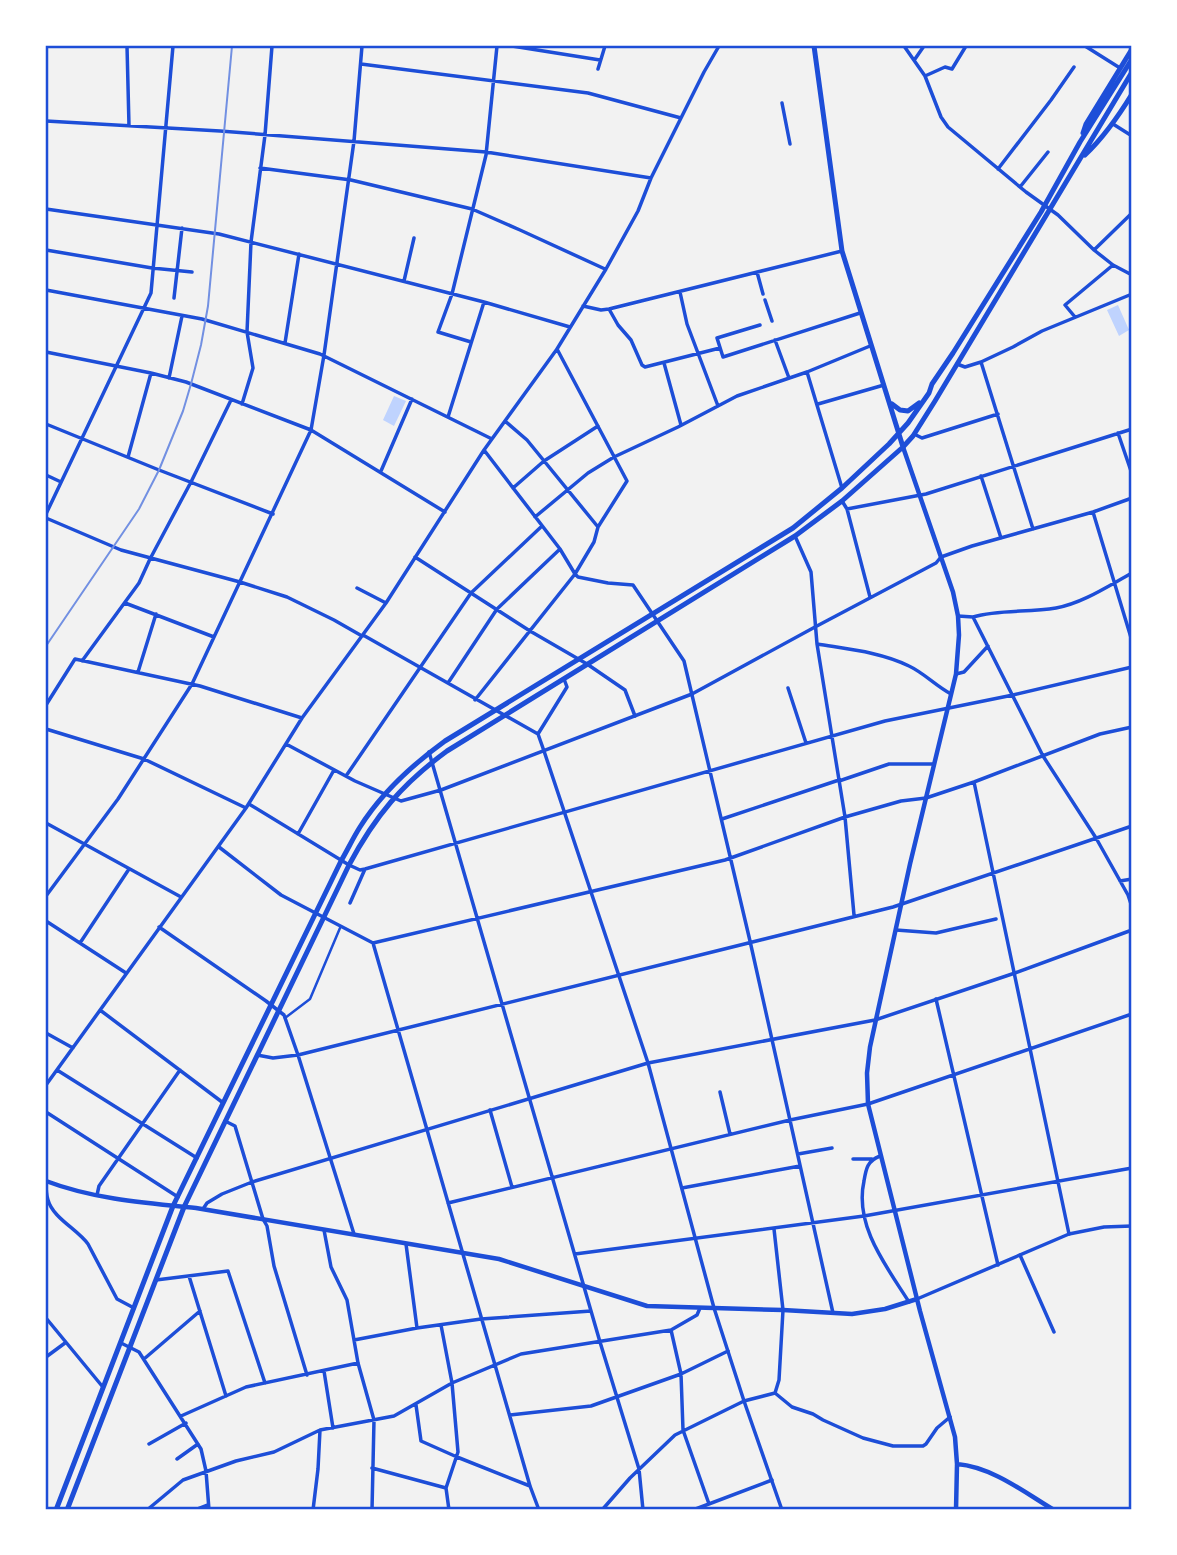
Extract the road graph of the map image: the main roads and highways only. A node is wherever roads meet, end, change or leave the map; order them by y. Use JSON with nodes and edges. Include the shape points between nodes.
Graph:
{"nodes":[{"id":1,"x":814,"y":46,"type":"edge"},
{"id":2,"x":1132,"y":49,"type":"edge"},
{"id":3,"x":1132,"y":59,"type":"edge"},
{"id":4,"x":1132,"y":72,"type":"edge"},
{"id":5,"x":1132,"y":94,"type":"edge"},
{"id":6,"x":1080,"y":142,"type":"junction"},
{"id":7,"x":1078,"y":161,"type":"junction"},
{"id":8,"x":1047,"y":207,"type":"junction"},
{"id":9,"x":929,"y":393,"type":"junction"},
{"id":10,"x":888,"y":399,"type":"junction"},
{"id":11,"x":899,"y":434,"type":"junction"},
{"id":12,"x":903,"y":447,"type":"junction"},
{"id":13,"x":46,"y":1182,"type":"edge"},
{"id":14,"x":173,"y":1206,"type":"junction"},
{"id":15,"x":184,"y":1207,"type":"junction"},
{"id":16,"x":917,"y":1299,"type":"junction"},
{"id":17,"x":957,"y":1464,"type":"junction"},
{"id":18,"x":56,"y":1510,"type":"edge"},
{"id":19,"x":66,"y":1510,"type":"edge"},
{"id":20,"x":956,"y":1510,"type":"edge"},
{"id":21,"x":1054,"y":1510,"type":"edge"}],
"edges":[{"from":1,"to":10,"type":"main road","via":[[842,251]]},
{"from":2,"to":6,"type":"main road","via":[[1086,124]]},
{"from":3,"to":6,"type":"main road"},
{"from":4,"to":7,"type":"main road"},
{"from":5,"to":7,"type":"main road","via":[[1100,141]]},
{"from":6,"to":8,"type":"main road"},
{"from":7,"to":8,"type":"main road"},
{"from":8,"to":9,"type":"main road"},
{"from":8,"to":12,"type":"main road","via":[[957,364]]},
{"from":9,"to":10,"type":"main road","via":[[908,411],[896,408]]},
{"from":9,"to":11,"type":"main road"},
{"from":10,"to":11,"type":"main road"},
{"from":11,"to":12,"type":"main road"},
{"from":11,"to":14,"type":"main road","via":[[793,528],[445,741],[385,794],[341,861]]},
{"from":12,"to":15,"type":"main road","via":[[796,536],[432,761],[394,798],[349,865]]},
{"from":12,"to":16,"type":"main road","via":[[953,592],[959,635],[956,674],[875,1020],[867,1073],[868,1104]]},
{"from":13,"to":14,"type":"main road"},
{"from":14,"to":15,"type":"main road"},
{"from":14,"to":18,"type":"main road"},
{"from":15,"to":16,"type":"main road","via":[[499,1259],[647,1306],[862,1313]]},
{"from":15,"to":19,"type":"main road"},
{"from":16,"to":17,"type":"main road","via":[[955,1437]]},
{"from":17,"to":20,"type":"main road"},
{"from":17,"to":21,"type":"main road","via":[[984,1470]]}]}
